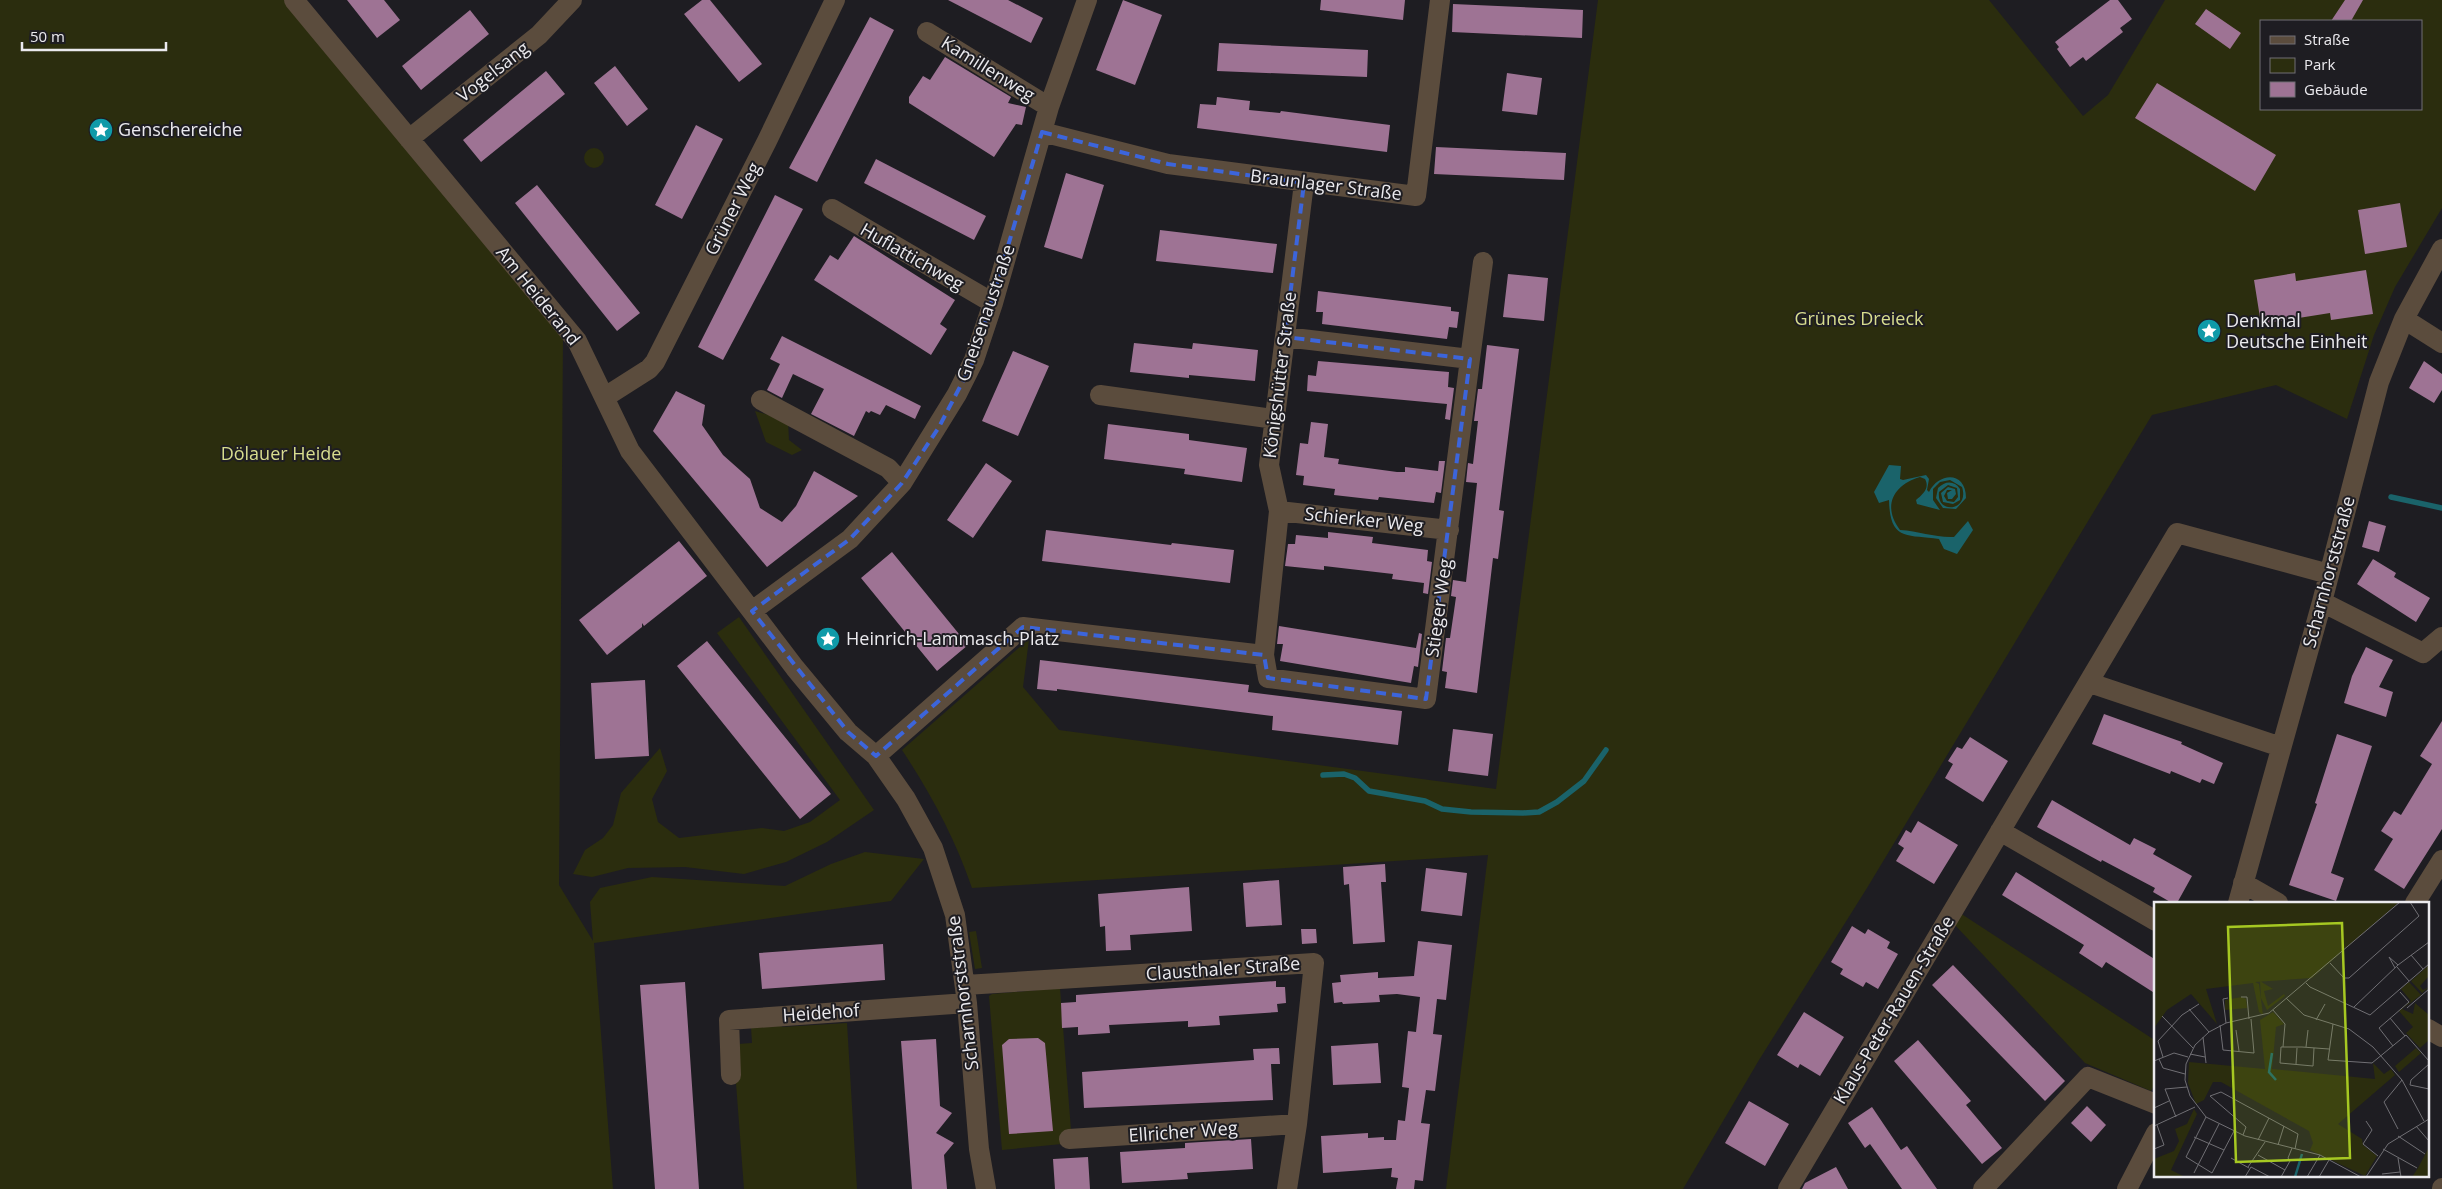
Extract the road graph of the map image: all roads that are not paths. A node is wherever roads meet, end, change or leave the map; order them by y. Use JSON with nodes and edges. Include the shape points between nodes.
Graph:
{"nodes":[{"id":1,"x":294,"y":0,"type":"edge"},
{"id":2,"x":572,"y":0,"type":"edge"},
{"id":3,"x":835,"y":0,"type":"edge"},
{"id":4,"x":1087,"y":0,"type":"edge"},
{"id":5,"x":1440,"y":0,"type":"edge"},
{"id":6,"x":927,"y":32,"type":"dead end"},
{"id":7,"x":1049,"y":107,"type":"junction"},
{"id":8,"x":1042,"y":132,"type":"junction"},
{"id":9,"x":409,"y":139,"type":"junction"},
{"id":10,"x":1304,"y":183,"type":"junction"},
{"id":11,"x":832,"y":209,"type":"dead end"},
{"id":12,"x":2442,"y":249,"type":"edge"},
{"id":13,"x":1483,"y":262,"type":"dead end"},
{"id":14,"x":993,"y":303,"type":"junction"},
{"id":15,"x":2404,"y":320,"type":"junction"},
{"id":16,"x":1285,"y":337,"type":"junction"},
{"id":17,"x":2442,"y":342,"type":"edge"},
{"id":18,"x":1470,"y":359,"type":"junction"},
{"id":19,"x":1100,"y":395,"type":"dead end"},
{"id":20,"x":606,"y":397,"type":"junction"},
{"id":21,"x":761,"y":400,"type":"dead end"},
{"id":22,"x":1274,"y":419,"type":"junction"},
{"id":23,"x":902,"y":483,"type":"junction"},
{"id":24,"x":1279,"y":511,"type":"junction"},
{"id":25,"x":1449,"y":530,"type":"junction"},
{"id":26,"x":2329,"y":574,"type":"junction"},
{"id":27,"x":2322,"y":602,"type":"junction"},
{"id":28,"x":752,"y":611,"type":"junction"},
{"id":29,"x":2442,"y":637,"type":"edge"},
{"id":30,"x":1264,"y":656,"type":"junction"},
{"id":31,"x":1268,"y":678,"type":"joint"},
{"id":32,"x":2090,"y":683,"type":"junction"},
{"id":33,"x":2281,"y":747,"type":"junction"},
{"id":34,"x":876,"y":756,"type":"junction"},
{"id":35,"x":2000,"y":831,"type":"junction"},
{"id":36,"x":2442,"y":860,"type":"edge"},
{"id":37,"x":2243,"y":884,"type":"junction"},
{"id":38,"x":2238,"y":902,"type":"edge"},
{"id":39,"x":2276,"y":902,"type":"edge"},
{"id":40,"x":2416,"y":902,"type":"edge"},
{"id":41,"x":2154,"y":920,"type":"edge"},
{"id":42,"x":966,"y":994,"type":"junction"},
{"id":43,"x":2430,"y":1030,"type":"edge"},
{"id":44,"x":2442,"y":1037,"type":"edge"},
{"id":45,"x":731,"y":1075,"type":"dead end"},
{"id":46,"x":2154,"y":1103,"type":"edge"},
{"id":47,"x":1297,"y":1124,"type":"junction"},
{"id":48,"x":2154,"y":1137,"type":"edge"},
{"id":49,"x":1069,"y":1140,"type":"dead end"},
{"id":50,"x":986,"y":1189,"type":"edge"},
{"id":51,"x":1287,"y":1189,"type":"edge"},
{"id":52,"x":1788,"y":1189,"type":"edge"},
{"id":53,"x":1983,"y":1189,"type":"edge"},
{"id":54,"x":2127,"y":1189,"type":"edge"}],
"edges":[{"from":1,"to":9,"type":"street","name":"Am Heiderand"},
{"from":2,"to":9,"type":"street","name":"Vogelsang","via":[[539,35]]},
{"from":3,"to":20,"type":"street","name":"Grüner Weg","via":[[655,362],[650,369]]},
{"from":4,"to":7,"type":"street","name":"Gneisenaustraße"},
{"from":5,"to":10,"type":"street","name":"Braunlager Straße","via":[[1416,196]]},
{"from":6,"to":7,"type":"street","name":"Kamillenweg"},
{"from":7,"to":8,"type":"street","name":"Gneisenaustraße"},
{"from":8,"to":10,"type":"street","name":"Braunlager Straße","via":[[1168,164]]},
{"from":8,"to":14,"type":"street","name":"Gneisenaustraße"},
{"from":9,"to":20,"type":"street","name":"Am Heiderand","via":[[577,341]]},
{"from":10,"to":16,"type":"street","name":"Königshütter Straße"},
{"from":11,"to":14,"type":"street","name":"Huflattichweg"},
{"from":12,"to":15,"type":"street","name":"Scharnhorststraße"},
{"from":13,"to":18,"type":"street","name":"Stieger Weg"},
{"from":14,"to":23,"type":"street","name":"Gneisenaustraße","via":[[974,360],[958,394]]},
{"from":15,"to":17,"type":"street"},
{"from":15,"to":26,"type":"street","name":"Scharnhorststraße","via":[[2369,414]]},
{"from":16,"to":18,"type":"street"},
{"from":16,"to":22,"type":"street","name":"Königshütter Straße"},
{"from":18,"to":25,"type":"street","name":"Stieger Weg"},
{"from":19,"to":22,"type":"street"},
{"from":20,"to":28,"type":"street","name":"Am Heiderand","via":[[630,451]]},
{"from":21,"to":23,"type":"street","via":[[888,468]]},
{"from":22,"to":24,"type":"street","name":"Königshütter Straße","via":[[1269,465]]},
{"from":23,"to":28,"type":"street","name":"Gneisenaustraße","via":[[850,539]]},
{"from":24,"to":25,"type":"street","name":"Schierker Weg"},
{"from":24,"to":30,"type":"street","name":"Königshütter Straße"},
{"from":25,"to":31,"type":"street","name":"Stieger Weg","via":[[1426,699]]},
{"from":26,"to":27,"type":"street","name":"Scharnhorststraße"},
{"from":26,"to":32,"type":"street","name":"Klaus-Peter-Rauen-Straße","via":[[2177,533]]},
{"from":27,"to":29,"type":"street","via":[[2423,653]]},
{"from":27,"to":33,"type":"street","name":"Scharnhorststraße"},
{"from":28,"to":34,"type":"street","via":[[848,732]]},
{"from":30,"to":31,"type":"street","name":"Königshütter Straße"},
{"from":30,"to":34,"type":"street","via":[[1023,627]]},
{"from":32,"to":33,"type":"street"},
{"from":32,"to":35,"type":"street","name":"Klaus-Peter-Rauen-Straße"},
{"from":33,"to":37,"type":"street","name":"Scharnhorststraße"},
{"from":34,"to":42,"type":"street","name":"Scharnhorststraße","via":[[906,798],[933,848],[955,915]]},
{"from":35,"to":41,"type":"street"},
{"from":35,"to":52,"type":"street","name":"Klaus-Peter-Rauen-Straße"},
{"from":36,"to":40,"type":"street"},
{"from":37,"to":38,"type":"street","name":"Scharnhorststraße"},
{"from":37,"to":39,"type":"street"},
{"from":42,"to":45,"type":"street","name":"Heidehof","via":[[729,1020]]},
{"from":42,"to":47,"type":"street","name":"Clausthaler Straße","via":[[1314,963]]},
{"from":42,"to":50,"type":"street","name":"Scharnhorststraße","via":[[979,1149]]},
{"from":43,"to":44,"type":"street"},
{"from":46,"to":53,"type":"street","via":[[2088,1077]]},
{"from":47,"to":49,"type":"street","name":"Ellricher Weg"},
{"from":47,"to":51,"type":"street","name":"Clausthaler Straße"},
{"from":48,"to":54,"type":"street"}]}
